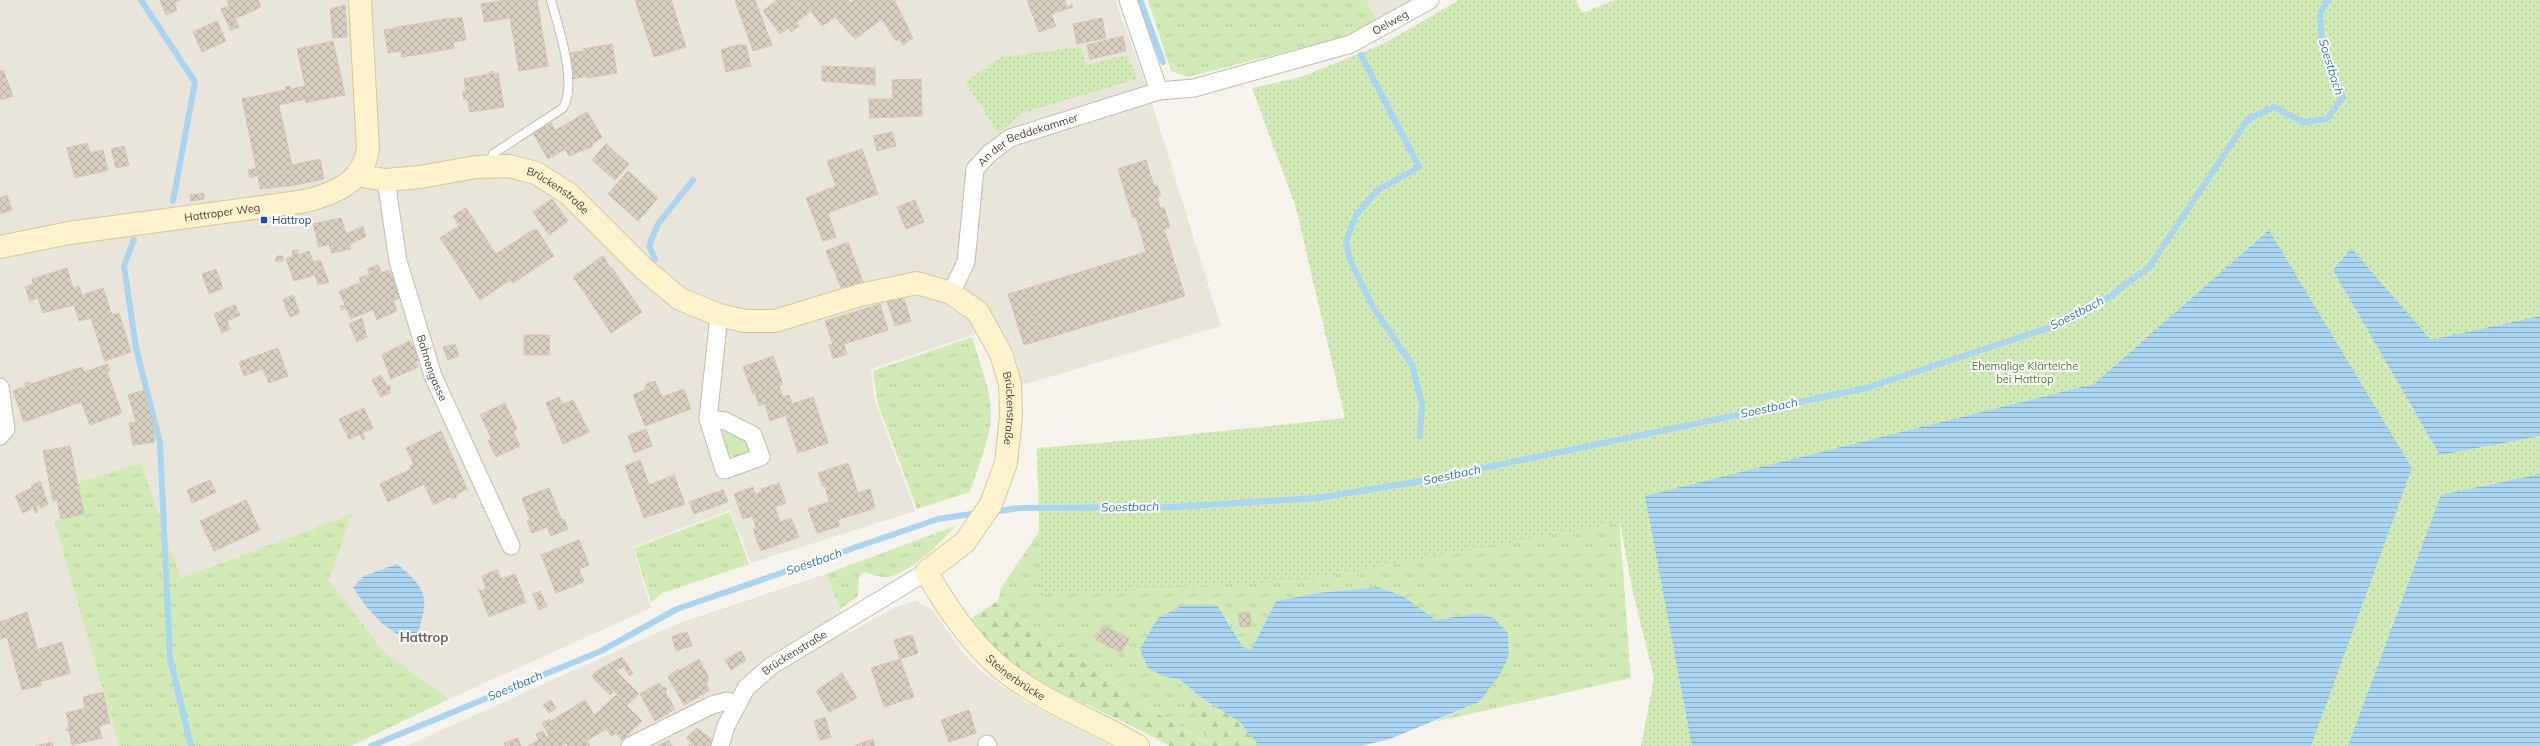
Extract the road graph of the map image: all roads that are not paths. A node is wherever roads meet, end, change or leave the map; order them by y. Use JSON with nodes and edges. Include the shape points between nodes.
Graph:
{"nodes":[{"id":1,"x":360,"y":0,"type":"edge"},
{"id":2,"x":551,"y":0,"type":"edge"},
{"id":3,"x":1128,"y":0,"type":"edge"},
{"id":4,"x":1430,"y":0,"type":"edge"},
{"id":5,"x":1351,"y":44,"type":"joint"},
{"id":6,"x":1159,"y":91,"type":"junction"},
{"id":7,"x":487,"y":167,"type":"junction"},
{"id":8,"x":360,"y":173,"type":"junction"},
{"id":9,"x":386,"y":180,"type":"junction"},
{"id":10,"x":0,"y":247,"type":"edge"},
{"id":11,"x":952,"y":293,"type":"junction"},
{"id":12,"x":719,"y":315,"type":"junction"},
{"id":13,"x":0,"y":387,"type":"edge"},
{"id":14,"x":708,"y":419,"type":"dead end"},
{"id":15,"x":0,"y":436,"type":"edge"},
{"id":16,"x":511,"y":546,"type":"dead end"},
{"id":17,"x":926,"y":572,"type":"junction"},
{"id":18,"x":736,"y":704,"type":"junction"},
{"id":19,"x":630,"y":746,"type":"edge"},
{"id":20,"x":720,"y":746,"type":"edge"},
{"id":21,"x":1138,"y":746,"type":"edge"}],
"edges":[{"from":1,"to":8,"type":"street","via":[[368,126],[366,161]]},
{"from":2,"to":7,"type":"lane","via":[[570,85],[567,102],[563,108],[493,154]]},
{"from":3,"to":6,"type":"street"},
{"from":4,"to":5,"type":"street","name":"Oelweg"},
{"from":5,"to":6,"type":"street","name":"An der Beddekammer","via":[[1194,88]]},
{"from":6,"to":11,"type":"street","name":"An der Beddekammer","via":[[1010,138],[990,153],[975,169],[966,262]]},
{"from":7,"to":9,"type":"street","name":"Brückenstraße"},
{"from":7,"to":12,"type":"street","name":"Brückenstraße","via":[[509,166],[536,173],[569,194],[644,269],[680,299]]},
{"from":8,"to":9,"type":"street","name":"Brückenstraße","via":[[367,177]]},
{"from":8,"to":10,"type":"street","name":"Hattroper Weg","via":[[338,191],[306,201],[69,233]]},
{"from":9,"to":16,"type":"street","name":"Bahnengasse","via":[[398,261],[433,376]]},
{"from":11,"to":12,"type":"street","name":"Brückenstraße","via":[[918,283],[860,295],[775,321],[745,321]]},
{"from":11,"to":17,"type":"street","name":"Brückenstraße","via":[[978,312],[1001,354],[1010,392],[1011,416],[1006,464],[991,504],[965,542]]},
{"from":12,"to":14,"type":"street"},
{"from":13,"to":15,"type":"street","via":[[6,429]]},
{"from":17,"to":18,"type":"street","name":"Brückenstraße","via":[[770,666],[746,688]]},
{"from":17,"to":21,"type":"street","name":"Steinerbrücke","via":[[952,615],[996,664],[1038,693]]},
{"from":18,"to":19,"type":"street","via":[[727,701],[712,705]]},
{"from":18,"to":20,"type":"street","name":"Brückenstraße"}]}
